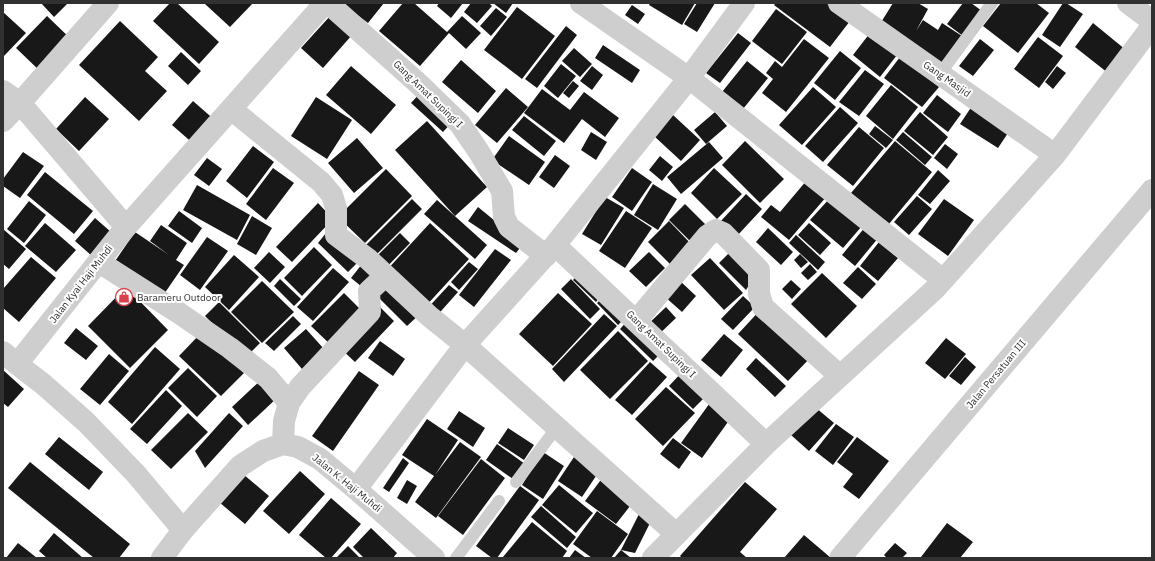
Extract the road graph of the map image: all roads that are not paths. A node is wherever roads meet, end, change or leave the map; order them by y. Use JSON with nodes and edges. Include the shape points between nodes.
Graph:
{"nodes":[{"id":1,"x":108,"y":3,"type":"edge"},
{"id":2,"x":325,"y":3,"type":"edge"},
{"id":3,"x":328,"y":3,"type":"edge"},
{"id":4,"x":581,"y":3,"type":"edge"},
{"id":5,"x":744,"y":3,"type":"edge"},
{"id":6,"x":839,"y":3,"type":"edge"},
{"id":7,"x":992,"y":3,"type":"edge"},
{"id":8,"x":1128,"y":3,"type":"edge"},
{"id":9,"x":1152,"y":21,"type":"edge"},
{"id":10,"x":1152,"y":26,"type":"edge"},
{"id":11,"x":940,"y":74,"type":"junction"},
{"id":12,"x":689,"y":78,"type":"junction"},
{"id":13,"x":3,"y":91,"type":"edge"},
{"id":14,"x":20,"y":103,"type":"junction"},
{"id":15,"x":231,"y":109,"type":"junction"},
{"id":16,"x":3,"y":121,"type":"edge"},
{"id":17,"x":1055,"y":155,"type":"junction"},
{"id":18,"x":1152,"y":190,"type":"edge"},
{"id":19,"x":126,"y":227,"type":"junction"},
{"id":20,"x":551,"y":251,"type":"junction"},
{"id":21,"x":99,"y":262,"type":"junction"},
{"id":22,"x":385,"y":276,"type":"junction"},
{"id":23,"x":943,"y":280,"type":"junction"},
{"id":24,"x":636,"y":320,"type":"junction"},
{"id":25,"x":465,"y":345,"type":"junction"},
{"id":26,"x":10,"y":358,"type":"edge"},
{"id":27,"x":840,"y":376,"type":"junction"},
{"id":28,"x":289,"y":403,"type":"junction"},
{"id":29,"x":557,"y":427,"type":"junction"},
{"id":30,"x":283,"y":444,"type":"junction"},
{"id":31,"x":766,"y":444,"type":"junction"},
{"id":32,"x":516,"y":482,"type":"dead end"},
{"id":33,"x":356,"y":489,"type":"junction"},
{"id":34,"x":499,"y":500,"type":"dead end"},
{"id":35,"x":183,"y":530,"type":"junction"},
{"id":36,"x":676,"y":534,"type":"junction"},
{"id":37,"x":162,"y":558,"type":"edge"},
{"id":38,"x":434,"y":558,"type":"edge"},
{"id":39,"x":456,"y":558,"type":"edge"},
{"id":40,"x":653,"y":558,"type":"edge"},
{"id":41,"x":840,"y":558,"type":"edge"}],
"edges":[{"from":1,"to":14,"type":"street"},
{"from":2,"to":15,"type":"street","name":"Jalan Kyai Haji Muhdi"},
{"from":3,"to":20,"type":"street","name":"Gang Amat Supingi I","via":[[460,124],[502,191],[504,217],[509,226]]},
{"from":4,"to":12,"type":"street"},
{"from":5,"to":12,"type":"street"},
{"from":6,"to":11,"type":"street","name":"Gang Masjid"},
{"from":7,"to":11,"type":"lane"},
{"from":8,"to":9,"type":"street"},
{"from":10,"to":17,"type":"street"},
{"from":11,"to":17,"type":"street","name":"Gang Masjid"},
{"from":12,"to":20,"type":"street"},
{"from":12,"to":23,"type":"street"},
{"from":13,"to":14,"type":"street"},
{"from":14,"to":16,"type":"street"},
{"from":14,"to":19,"type":"street"},
{"from":15,"to":19,"type":"street","name":"Jalan Kyai Haji Muhdi"},
{"from":15,"to":22,"type":"street","via":[[321,182],[332,195],[336,208],[336,235]]},
{"from":17,"to":23,"type":"street"},
{"from":18,"to":41,"type":"street","name":"Jalan Persatuan III"},
{"from":19,"to":21,"type":"street","name":"Jalan Kyai Haji Muhdi"},
{"from":20,"to":24,"type":"street","name":"Gang Amat Supingi I"},
{"from":20,"to":25,"type":"street"},
{"from":21,"to":26,"type":"street","name":"Jalan Kyai Haji Muhdi"},
{"from":21,"to":28,"type":"street","via":[[230,348],[268,378]]},
{"from":22,"to":25,"type":"street"},
{"from":22,"to":28,"type":"street","via":[[369,291],[370,312],[300,387]]},
{"from":23,"to":27,"type":"street"},
{"from":24,"to":27,"type":"street","via":[[707,236],[716,230],[724,233],[759,270],[759,294],[763,308]]},
{"from":24,"to":31,"type":"street","name":"Gang Amat Supingi I"},
{"from":25,"to":29,"type":"street"},
{"from":25,"to":33,"type":"street"},
{"from":26,"to":35,"type":"street","name":"Jalan Kyai Haji Muhdi","via":[[44,384],[86,422],[136,474]]},
{"from":27,"to":31,"type":"street"},
{"from":28,"to":30,"type":"street","via":[[284,421]]},
{"from":29,"to":32,"type":"lane"},
{"from":29,"to":36,"type":"street"},
{"from":30,"to":33,"type":"street","name":"Jalan K. Haji Muhdi","via":[[298,447],[320,459]]},
{"from":30,"to":35,"type":"street","via":[[263,451],[240,466]]},
{"from":31,"to":36,"type":"street"},
{"from":33,"to":38,"type":"street","name":"Jalan K. Haji Muhdi"},
{"from":34,"to":39,"type":"lane"},
{"from":35,"to":37,"type":"street"},
{"from":36,"to":40,"type":"street"}]}
